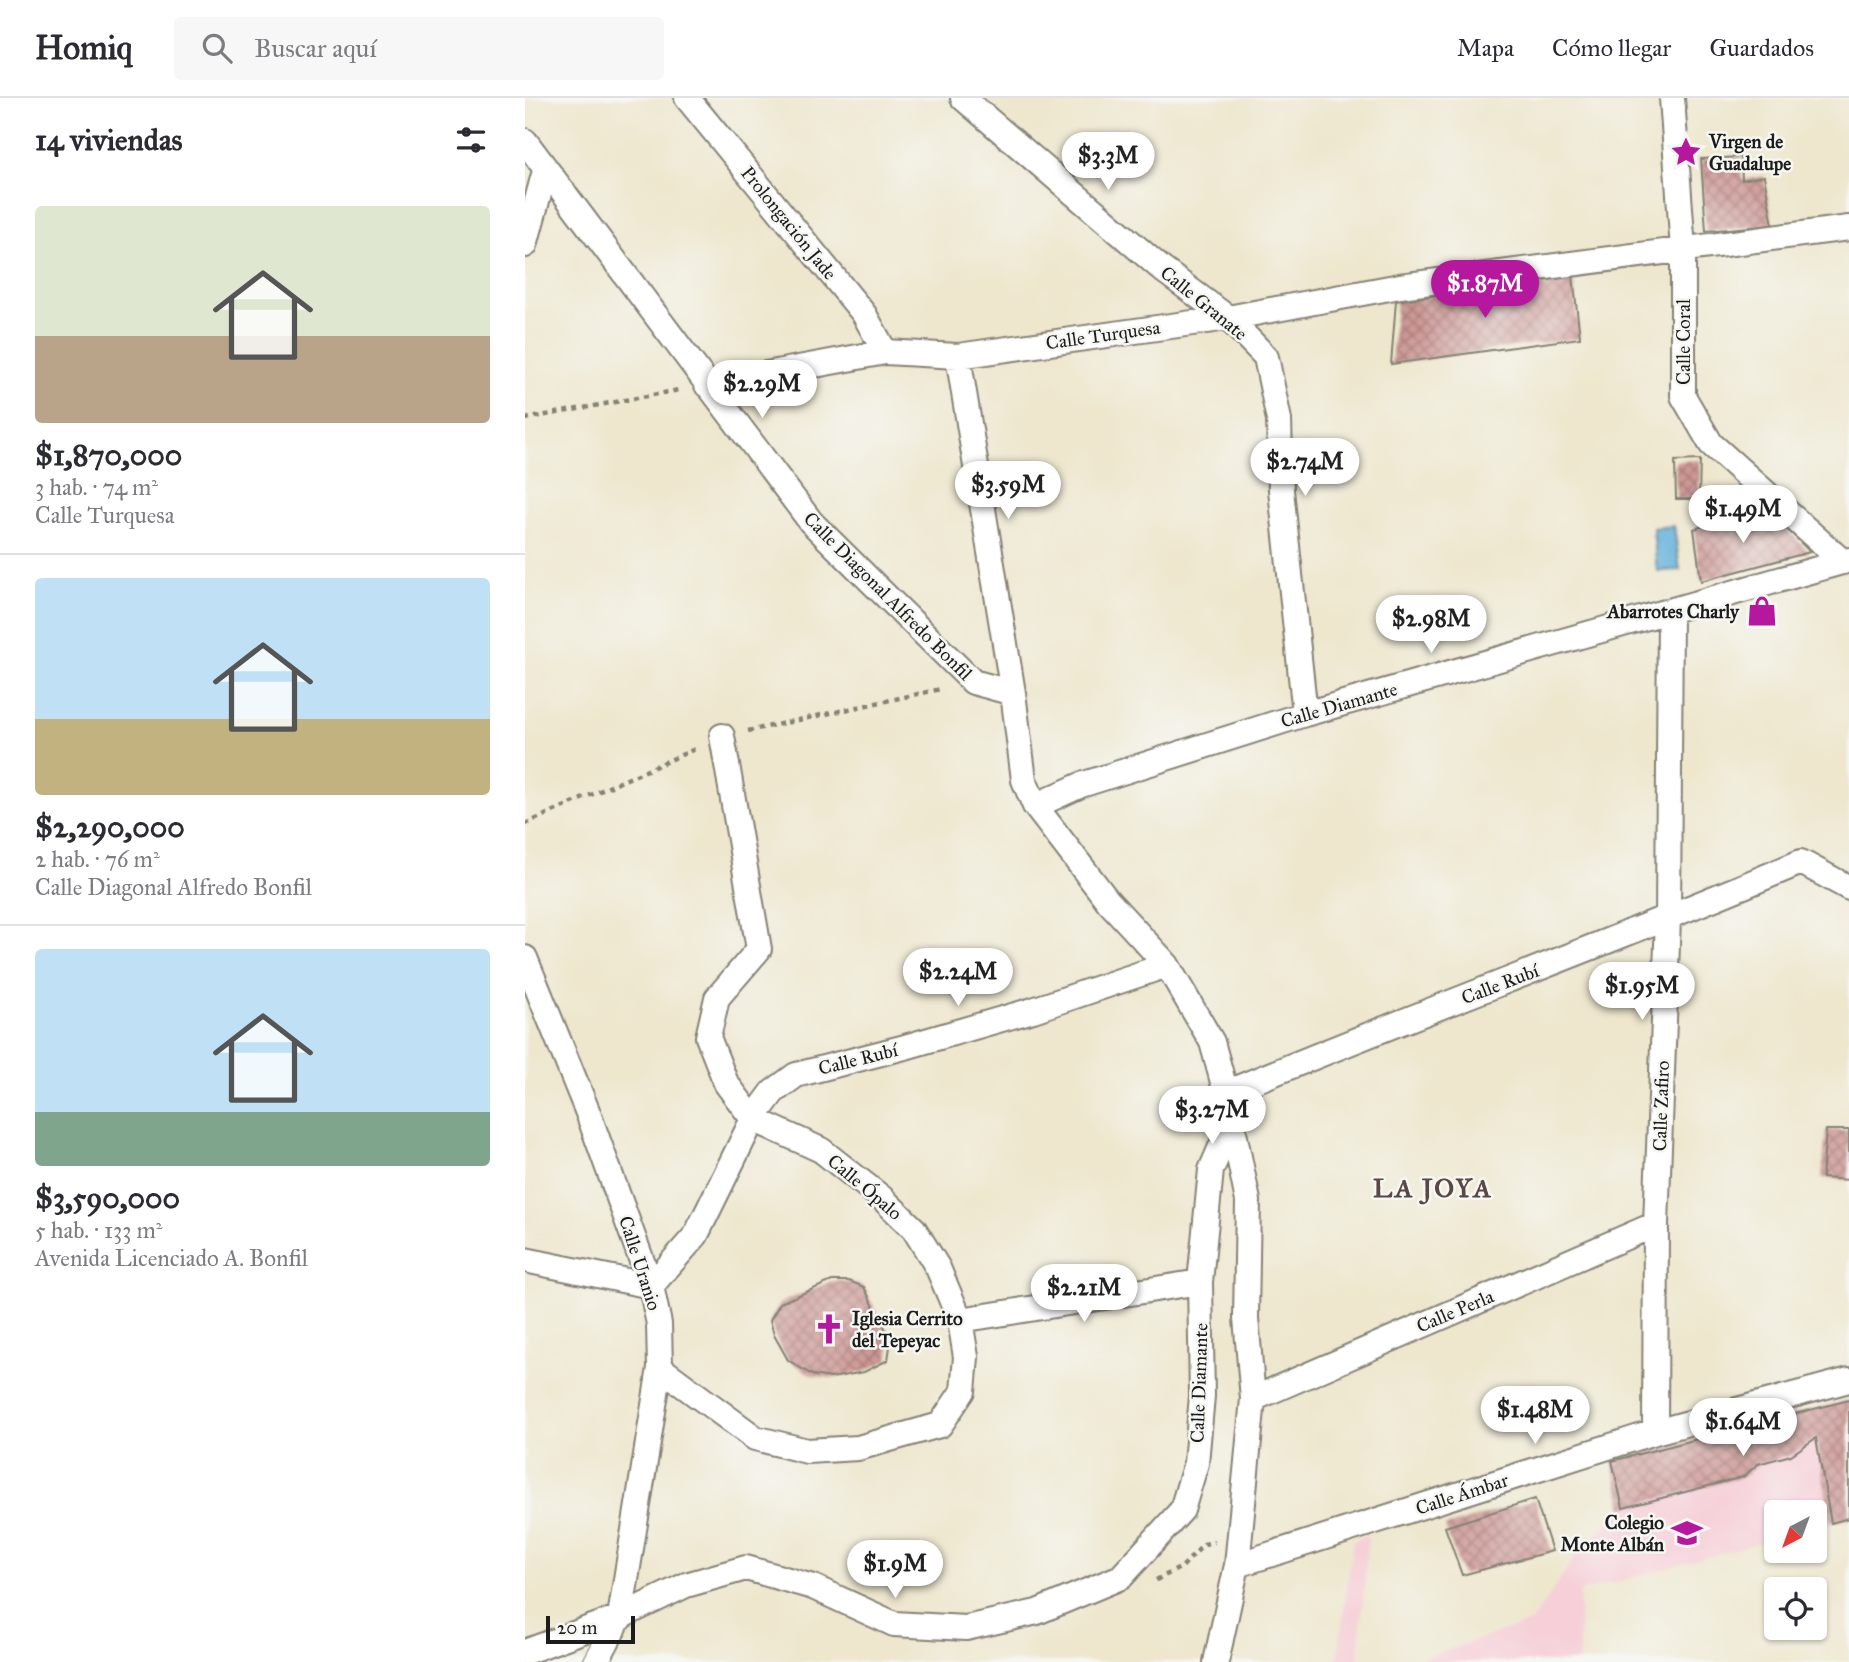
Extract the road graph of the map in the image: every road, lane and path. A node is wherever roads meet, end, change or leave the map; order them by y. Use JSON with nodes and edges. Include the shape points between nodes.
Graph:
{"nodes":[{"id":1,"x":687,"y":98,"type":"edge"},
{"id":2,"x":964,"y":98,"type":"edge"},
{"id":3,"x":1672,"y":98,"type":"edge"},
{"id":4,"x":525,"y":141,"type":"edge"},
{"id":5,"x":545,"y":171,"type":"junction"},
{"id":6,"x":1849,"y":228,"type":"edge"},
{"id":7,"x":525,"y":244,"type":"edge"},
{"id":8,"x":1683,"y":250,"type":"junction"},
{"id":9,"x":1228,"y":318,"type":"junction"},
{"id":10,"x":885,"y":352,"type":"junction"},
{"id":11,"x":958,"y":356,"type":"junction"},
{"id":12,"x":707,"y":385,"type":"junction"},
{"id":13,"x":525,"y":419,"type":"edge"},
{"id":14,"x":1846,"y":561,"type":"edge"},
{"id":15,"x":1670,"y":612,"type":"junction"},
{"id":16,"x":1013,"y":693,"type":"junction"},
{"id":17,"x":1305,"y":714,"type":"junction"},
{"id":18,"x":722,"y":736,"type":"dead end"},
{"id":19,"x":1035,"y":806,"type":"junction"},
{"id":20,"x":1849,"y":888,"type":"edge"},
{"id":21,"x":1668,"y":919,"type":"junction"},
{"id":22,"x":525,"y":958,"type":"edge"},
{"id":23,"x":1167,"y":965,"type":"junction"},
{"id":24,"x":1226,"y":1093,"type":"junction"},
{"id":25,"x":753,"y":1119,"type":"junction"},
{"id":26,"x":1231,"y":1124,"type":"junction"},
{"id":27,"x":1656,"y":1224,"type":"junction"},
{"id":28,"x":525,"y":1260,"type":"edge"},
{"id":29,"x":1200,"y":1282,"type":"junction"},
{"id":30,"x":651,"y":1286,"type":"junction"},
{"id":31,"x":960,"y":1320,"type":"junction"},
{"id":32,"x":660,"y":1368,"type":"junction"},
{"id":33,"x":1849,"y":1380,"type":"edge"},
{"id":34,"x":1253,"y":1399,"type":"junction"},
{"id":35,"x":1655,"y":1432,"type":"junction"},
{"id":36,"x":1239,"y":1537,"type":"junction"},
{"id":37,"x":1237,"y":1565,"type":"junction"},
{"id":38,"x":1121,"y":1577,"type":"junction"},
{"id":39,"x":620,"y":1617,"type":"junction"},
{"id":40,"x":525,"y":1652,"type":"edge"},
{"id":41,"x":596,"y":1662,"type":"edge"},
{"id":42,"x":1216,"y":1662,"type":"edge"}],
"edges":[{"from":1,"to":10,"type":"street","name":"Prolongación Jade","via":[[864,314]]},
{"from":2,"to":9,"type":"street","name":"Calle Granate","via":[[1163,270]]},
{"from":3,"to":8,"type":"street","name":"Calle Coral"},
{"from":4,"to":5,"type":"street","name":"Calle Diagonal Alfredo Bonfil"},
{"from":5,"to":7,"type":"street"},
{"from":5,"to":12,"type":"street","name":"Calle Diagonal Alfredo Bonfil"},
{"from":6,"to":8,"type":"street","name":"Calle Turquesa"},
{"from":8,"to":9,"type":"street","name":"Calle Turquesa","via":[[1400,286]]},
{"from":8,"to":14,"type":"street","name":"Calle Coral","via":[[1683,396],[1711,444]]},
{"from":9,"to":11,"type":"street","name":"Calle Turquesa"},
{"from":9,"to":17,"type":"street","name":"Calle Granate","via":[[1266,357],[1279,419],[1281,490]]},
{"from":10,"to":11,"type":"street","name":"Calle Turquesa"},
{"from":10,"to":12,"type":"street","name":"Calle Turquesa"},
{"from":11,"to":16,"type":"street"},
{"from":12,"to":13,"type":"path"},
{"from":12,"to":16,"type":"street","name":"Calle Diagonal Alfredo Bonfil","via":[[811,522],[973,682]]},
{"from":14,"to":15,"type":"street","name":"Calle Diamante"},
{"from":15,"to":17,"type":"street","name":"Calle Diamante"},
{"from":15,"to":21,"type":"street","name":"Calle Zafiro"},
{"from":16,"to":19,"type":"street","via":[[1024,780]]},
{"from":17,"to":19,"type":"street","name":"Calle Diamante","via":[[1081,785]]},
{"from":18,"to":25,"type":"street","name":"Calle Ópalo","via":[[758,949],[717,998],[708,1037],[726,1083]]},
{"from":19,"to":23,"type":"street","via":[[1108,901]]},
{"from":20,"to":21,"type":"street","name":"Calle Rubí","via":[[1801,862]]},
{"from":21,"to":24,"type":"street","name":"Calle Rubí"},
{"from":21,"to":27,"type":"street","name":"Calle Zafiro"},
{"from":22,"to":30,"type":"street","name":"Calle Uranio"},
{"from":23,"to":24,"type":"street","via":[[1212,1042]]},
{"from":23,"to":25,"type":"street","name":"Calle Rubí","via":[[995,1021],[796,1074],[773,1092]]},
{"from":24,"to":26,"type":"street"},
{"from":25,"to":30,"type":"street","name":"Calle Rubí","via":[[695,1235]]},
{"from":25,"to":31,"type":"street","name":"Calle Ópalo","via":[[821,1150],[914,1229],[938,1268]]},
{"from":26,"to":29,"type":"street","name":"Calle Diamante","via":[[1212,1170]]},
{"from":26,"to":34,"type":"street","via":[[1248,1202],[1246,1318]]},
{"from":27,"to":34,"type":"street","name":"Calle Perla"},
{"from":27,"to":35,"type":"street","name":"Calle Zafiro"},
{"from":28,"to":30,"type":"street"},
{"from":29,"to":31,"type":"street"},
{"from":29,"to":38,"type":"street","name":"Calle Diamante","via":[[1202,1396],[1196,1463],[1182,1510]]},
{"from":30,"to":32,"type":"street","name":"Calle Uranio","via":[[659,1324]]},
{"from":31,"to":32,"type":"street","name":"Calle Ópalo","via":[[966,1357],[963,1391],[940,1426],[858,1448],[807,1451],[755,1438]]},
{"from":32,"to":39,"type":"street","name":"Calle Uranio"},
{"from":33,"to":35,"type":"street","name":"Calle Ámbar"},
{"from":34,"to":36,"type":"street"},
{"from":35,"to":37,"type":"street","name":"Calle Ámbar"},
{"from":36,"to":37,"type":"street"},
{"from":36,"to":38,"type":"path","via":[[1204,1544],[1182,1567],[1128,1593]]},
{"from":37,"to":42,"type":"street"},
{"from":38,"to":39,"type":"street","name":"Calle Diamante","via":[[1037,1612],[965,1628],[894,1624],[813,1587],[746,1568],[686,1585]]},
{"from":39,"to":40,"type":"street","name":"Calle Diamante"},
{"from":39,"to":41,"type":"street","name":"Calle Uranio"}]}
